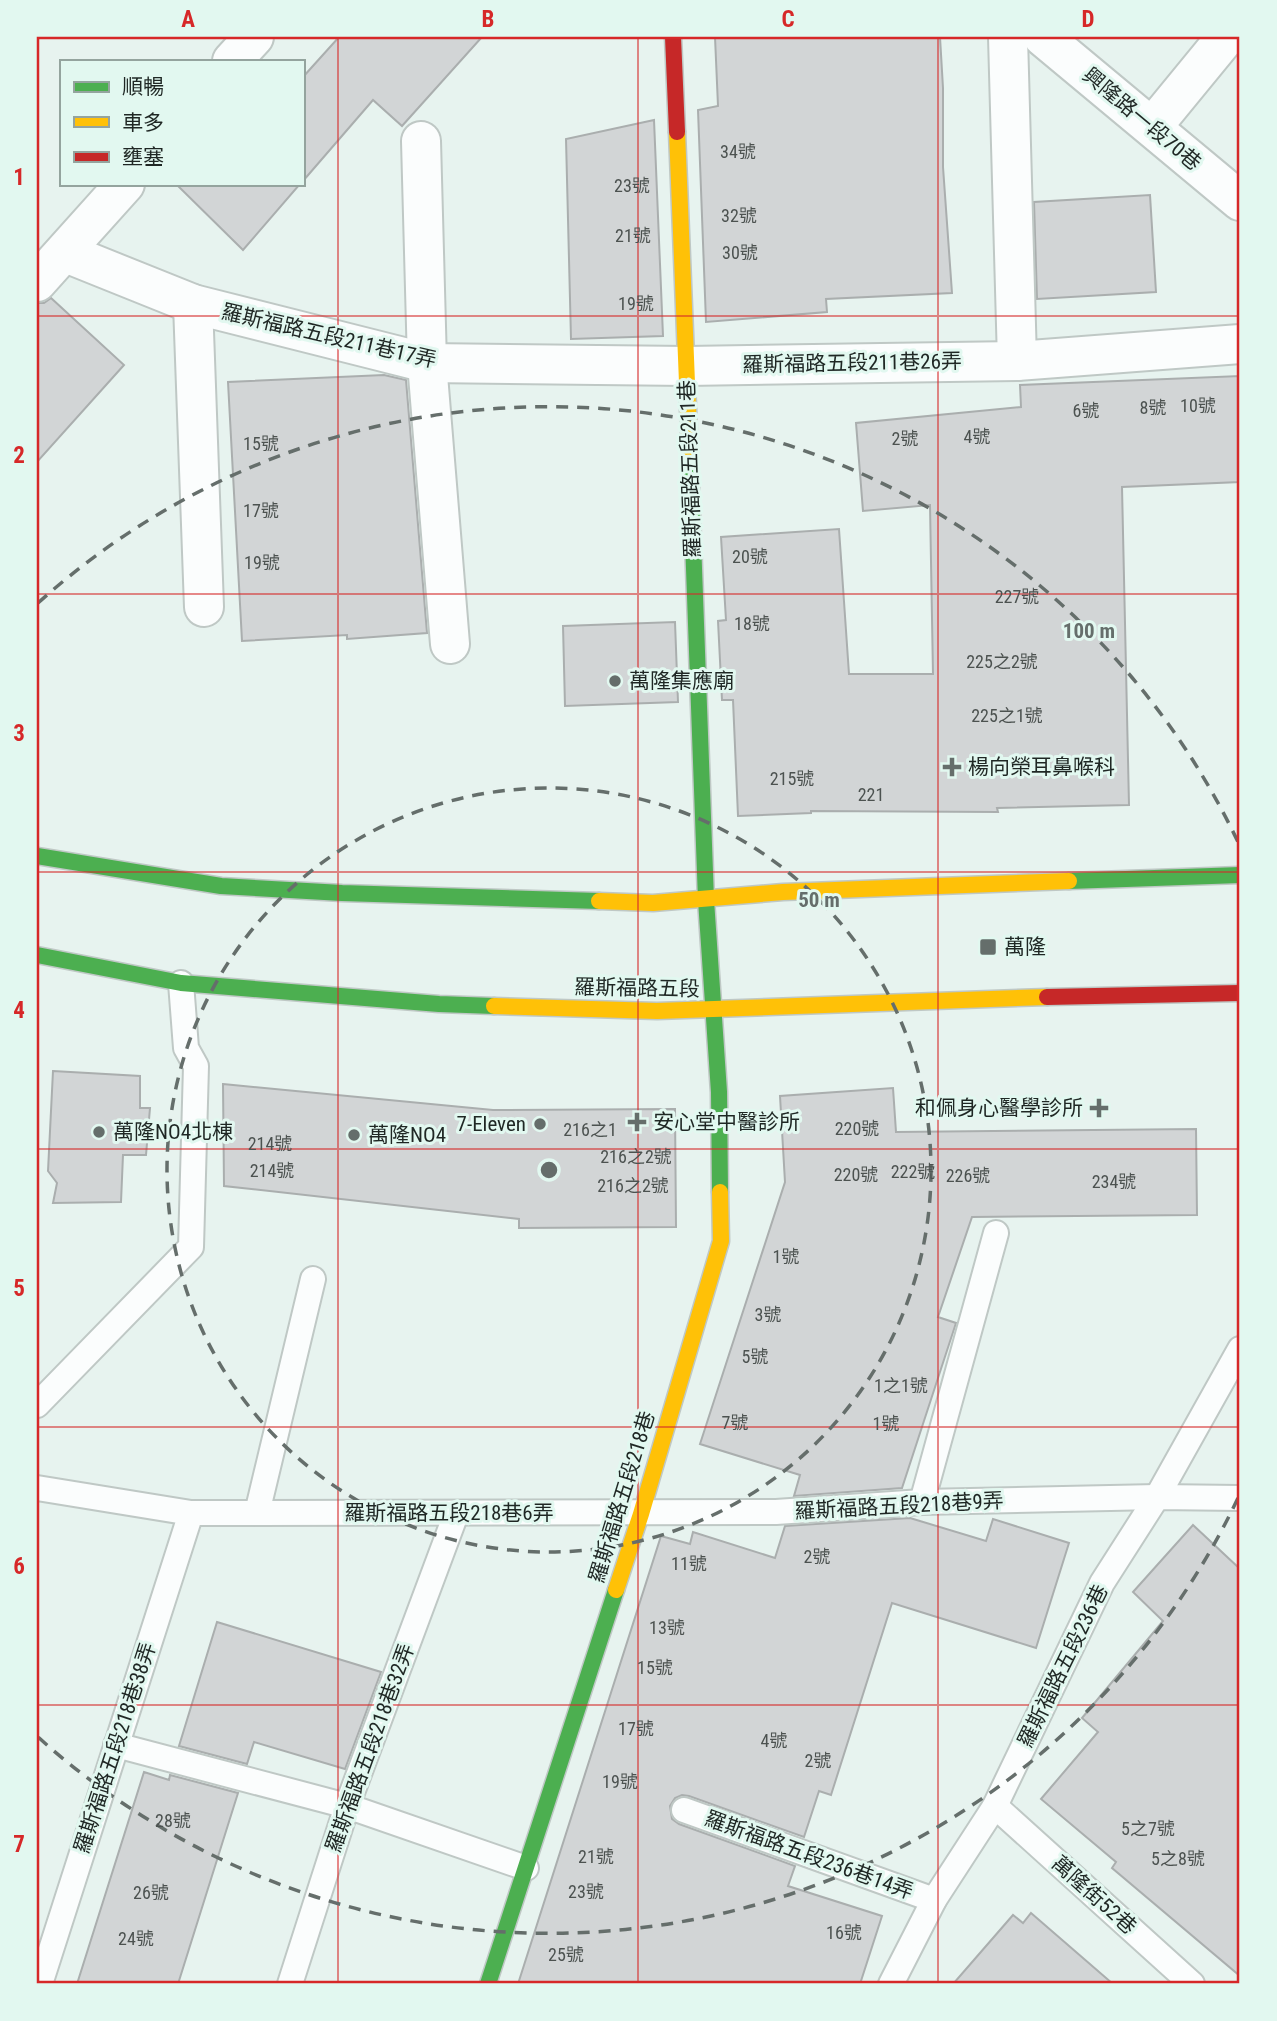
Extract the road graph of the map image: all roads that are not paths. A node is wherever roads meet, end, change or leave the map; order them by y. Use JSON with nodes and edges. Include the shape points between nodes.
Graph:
{"nodes":[{"id":1,"x":254,"y":37,"type":"edge"},
{"id":2,"x":673,"y":37,"type":"edge"},
{"id":3,"x":1008,"y":37,"type":"edge"},
{"id":4,"x":1043,"y":37,"type":"edge"},
{"id":5,"x":1226,"y":37,"type":"edge"},
{"id":6,"x":233,"y":60,"type":"edge"},
{"id":7,"x":1153,"y":126,"type":"junction"},
{"id":8,"x":421,"y":141,"type":"dead end"},
{"id":9,"x":123,"y":186,"type":"edge"},
{"id":10,"x":1240,"y":201,"type":"edge"},
{"id":11,"x":65,"y":253,"type":"junction"},
{"id":12,"x":37,"y":282,"type":"edge"},
{"id":13,"x":193,"y":304,"type":"junction"},
{"id":14,"x":1240,"y":344,"type":"edge"},
{"id":15,"x":1017,"y":361,"type":"junction"},
{"id":16,"x":427,"y":363,"type":"junction"},
{"id":17,"x":687,"y":366,"type":"junction"},
{"id":18,"x":204,"y":607,"type":"dead end"},
{"id":19,"x":450,"y":644,"type":"dead end"},
{"id":20,"x":37,"y":856,"type":"edge"},
{"id":21,"x":1240,"y":874,"type":"edge"},
{"id":22,"x":706,"y":900,"type":"junction"},
{"id":23,"x":37,"y":955,"type":"edge"},
{"id":24,"x":181,"y":984,"type":"junction"},
{"id":25,"x":1240,"y":993,"type":"edge"},
{"id":26,"x":715,"y":1010,"type":"junction"},
{"id":27,"x":996,"y":1233,"type":"dead end"},
{"id":28,"x":313,"y":1279,"type":"dead end"},
{"id":29,"x":1240,"y":1349,"type":"edge"},
{"id":30,"x":37,"y":1405,"type":"edge"},
{"id":31,"x":37,"y":1488,"type":"edge"},
{"id":32,"x":1157,"y":1497,"type":"junction"},
{"id":33,"x":1240,"y":1498,"type":"edge"},
{"id":34,"x":922,"y":1502,"type":"junction"},
{"id":35,"x":191,"y":1513,"type":"junction"},
{"id":36,"x":257,"y":1513,"type":"junction"},
{"id":37,"x":456,"y":1514,"type":"junction"},
{"id":38,"x":641,"y":1514,"type":"junction"},
{"id":39,"x":116,"y":1745,"type":"junction"},
{"id":40,"x":347,"y":1806,"type":"junction"},
{"id":41,"x":995,"y":1806,"type":"junction"},
{"id":42,"x":684,"y":1810,"type":"dead end"},
{"id":43,"x":526,"y":1868,"type":"junction"},
{"id":44,"x":934,"y":1900,"type":"junction"},
{"id":45,"x":40,"y":1984,"type":"edge"},
{"id":46,"x":290,"y":1984,"type":"edge"},
{"id":47,"x":488,"y":1984,"type":"edge"},
{"id":48,"x":891,"y":1984,"type":"edge"},
{"id":49,"x":1192,"y":1984,"type":"edge"}],
"edges":[{"from":1,"to":6,"type":"street"},
{"from":2,"to":17,"type":"main road","name":"羅斯福路五段211巷"},
{"from":3,"to":15,"type":"street"},
{"from":4,"to":7,"type":"street","name":"興隆路一段70巷"},
{"from":5,"to":7,"type":"street"},
{"from":7,"to":10,"type":"street","name":"興隆路一段70巷"},
{"from":8,"to":16,"type":"street"},
{"from":9,"to":11,"type":"street"},
{"from":11,"to":12,"type":"street"},
{"from":11,"to":13,"type":"street","name":"羅斯福路五段211巷17弄"},
{"from":13,"to":16,"type":"street","name":"羅斯福路五段211巷17弄"},
{"from":13,"to":18,"type":"street"},
{"from":14,"to":15,"type":"street","name":"羅斯福路五段211巷26弄"},
{"from":15,"to":17,"type":"street","name":"羅斯福路五段211巷26弄"},
{"from":16,"to":17,"type":"street","name":"羅斯福路五段211巷17弄"},
{"from":16,"to":19,"type":"street"},
{"from":17,"to":22,"type":"main road","name":"羅斯福路五段211巷"},
{"from":20,"to":22,"type":"main road","via":[[220,886],[653,903]]},
{"from":21,"to":22,"type":"main road","via":[[783,892]]},
{"from":22,"to":26,"type":"main road","name":"羅斯福路五段211巷"},
{"from":23,"to":24,"type":"main road","name":"羅斯福路五段"},
{"from":24,"to":26,"type":"main road","name":"羅斯福路五段","via":[[439,1004]]},
{"from":24,"to":30,"type":"lane","via":[[186,1048],[196,1066],[191,1247]]},
{"from":25,"to":26,"type":"main road","name":"羅斯福路五段"},
{"from":26,"to":38,"type":"main road","name":"羅斯福路五段218巷","via":[[721,1241]]},
{"from":27,"to":34,"type":"lane"},
{"from":28,"to":36,"type":"lane"},
{"from":29,"to":32,"type":"lane","name":"羅斯福路五段236巷"},
{"from":31,"to":35,"type":"lane","name":"羅斯福路五段218巷6弄"},
{"from":32,"to":33,"type":"lane","name":"羅斯福路五段218巷9弄"},
{"from":32,"to":34,"type":"lane","name":"羅斯福路五段218巷9弄"},
{"from":32,"to":41,"type":"lane","name":"羅斯福路五段236巷","via":[[1102,1583]]},
{"from":34,"to":38,"type":"lane","name":"羅斯福路五段218巷9弄","via":[[775,1512]]},
{"from":35,"to":36,"type":"lane","name":"羅斯福路五段218巷6弄"},
{"from":35,"to":39,"type":"lane","name":"羅斯福路五段218巷38弄"},
{"from":36,"to":37,"type":"lane","name":"羅斯福路五段218巷6弄"},
{"from":37,"to":38,"type":"lane","name":"羅斯福路五段218巷6弄"},
{"from":37,"to":40,"type":"lane","name":"羅斯福路五段218巷32弄"},
{"from":38,"to":43,"type":"main road","name":"羅斯福路五段218巷"},
{"from":39,"to":40,"type":"lane"},
{"from":39,"to":45,"type":"lane","name":"羅斯福路五段218巷38弄"},
{"from":40,"to":43,"type":"lane"},
{"from":40,"to":46,"type":"lane","name":"羅斯福路五段218巷32弄"},
{"from":41,"to":44,"type":"lane","name":"羅斯福路五段236巷"},
{"from":41,"to":49,"type":"lane","name":"萬隆街52巷"},
{"from":42,"to":44,"type":"lane","name":"羅斯福路五段236巷14弄"},
{"from":43,"to":47,"type":"main road","name":"羅斯福路五段218巷"},
{"from":44,"to":48,"type":"lane","name":"羅斯福路五段236巷"}]}
